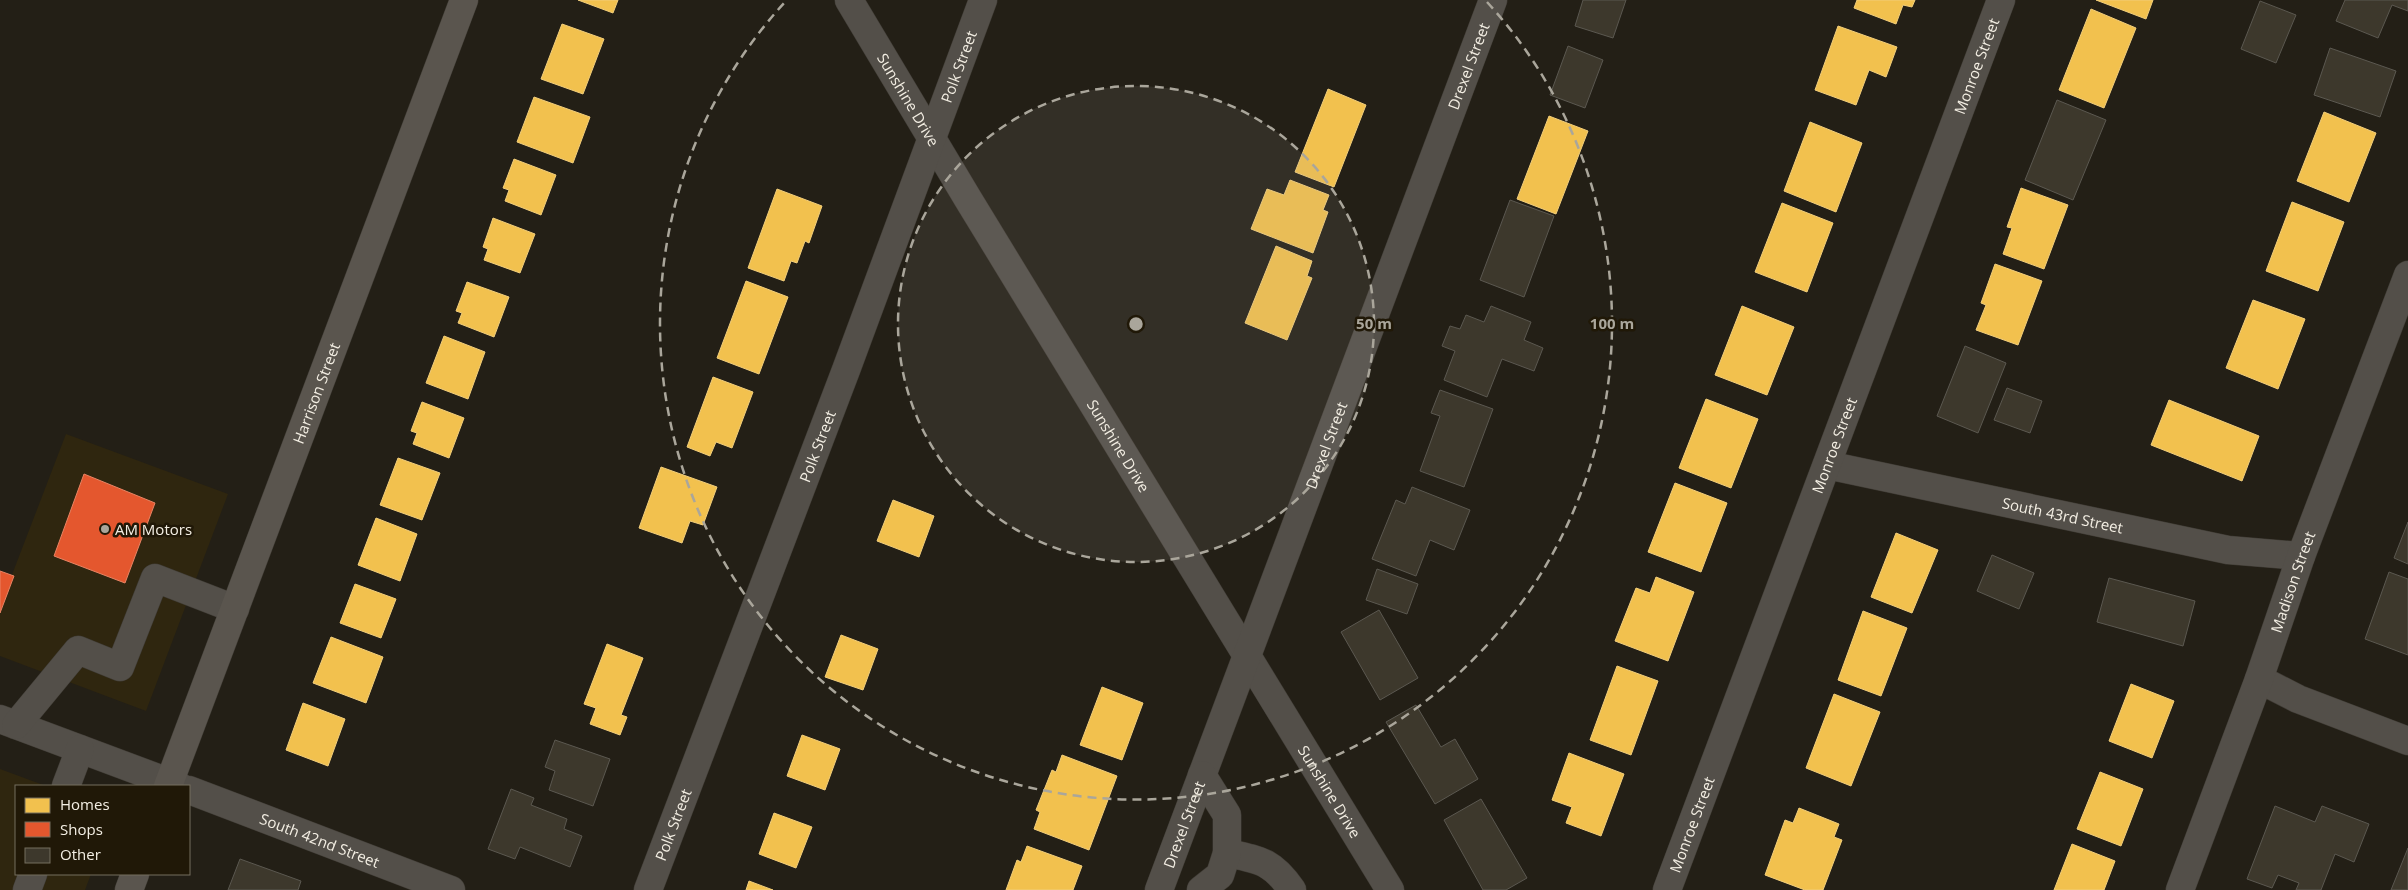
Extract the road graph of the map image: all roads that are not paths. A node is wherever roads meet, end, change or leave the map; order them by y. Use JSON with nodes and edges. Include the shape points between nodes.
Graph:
{"nodes":[{"id":1,"x":464,"y":0,"type":"edge"},
{"id":2,"x":849,"y":0,"type":"edge"},
{"id":3,"x":983,"y":0,"type":"edge"},
{"id":4,"x":1493,"y":0,"type":"edge"},
{"id":5,"x":2001,"y":0,"type":"edge"},
{"id":6,"x":932,"y":136,"type":"junction"},
{"id":7,"x":2408,"y":276,"type":"edge"},
{"id":8,"x":1827,"y":465,"type":"junction"},
{"id":9,"x":2301,"y":556,"type":"junction"},
{"id":10,"x":235,"y":609,"type":"junction"},
{"id":11,"x":1247,"y":656,"type":"junction"},
{"id":12,"x":2259,"y":680,"type":"junction"},
{"id":13,"x":8,"y":722,"type":"edge"},
{"id":14,"x":2408,"y":741,"type":"edge"},
{"id":15,"x":80,"y":749,"type":"junction"},
{"id":16,"x":1202,"y":775,"type":"junction"},
{"id":17,"x":66,"y":785,"type":"edge"},
{"id":18,"x":173,"y":785,"type":"edge"},
{"id":19,"x":176,"y":785,"type":"edge"},
{"id":20,"x":190,"y":791,"type":"edge"},
{"id":21,"x":1227,"y":853,"type":"junction"},
{"id":22,"x":33,"y":875,"type":"edge"},
{"id":23,"x":135,"y":875,"type":"edge"},
{"id":24,"x":27,"y":890,"type":"edge"},
{"id":25,"x":129,"y":890,"type":"edge"},
{"id":26,"x":452,"y":890,"type":"edge"},
{"id":27,"x":648,"y":890,"type":"edge"},
{"id":28,"x":1159,"y":890,"type":"edge"},
{"id":29,"x":1201,"y":890,"type":"edge"},
{"id":30,"x":1292,"y":890,"type":"edge"},
{"id":31,"x":1390,"y":890,"type":"edge"},
{"id":32,"x":1667,"y":890,"type":"edge"},
{"id":33,"x":2180,"y":890,"type":"edge"}],
"edges":[{"from":1,"to":10,"type":"main road","name":"Harrison Street"},
{"from":2,"to":6,"type":"street","name":"Sunshine Drive"},
{"from":3,"to":6,"type":"street","name":"Polk Street"},
{"from":4,"to":11,"type":"street","name":"Drexel Street"},
{"from":5,"to":8,"type":"street","name":"Monroe Street"},
{"from":6,"to":11,"type":"street","name":"Sunshine Drive"},
{"from":6,"to":27,"type":"street","name":"Polk Street"},
{"from":7,"to":9,"type":"street","name":"Madison Street"},
{"from":8,"to":9,"type":"street","name":"South 43rd Street","via":[[2228,550]]},
{"from":8,"to":32,"type":"street","name":"Monroe Street"},
{"from":9,"to":12,"type":"street","name":"Madison Street"},
{"from":10,"to":13,"type":"street","via":[[155,578],[120,667],[78,650]]},
{"from":10,"to":19,"type":"main road","name":"Harrison Street"},
{"from":11,"to":16,"type":"street","name":"Drexel Street"},
{"from":11,"to":31,"type":"street","name":"Sunshine Drive"},
{"from":12,"to":14,"type":"street","via":[[2298,699]]},
{"from":12,"to":33,"type":"street","name":"Madison Street"},
{"from":13,"to":15,"type":"street","name":"South 42nd Street"},
{"from":15,"to":17,"type":"street"},
{"from":15,"to":18,"type":"street","name":"South 42nd Street"},
{"from":16,"to":21,"type":"street","via":[[1227,815]]},
{"from":16,"to":28,"type":"street","name":"Drexel Street"},
{"from":20,"to":26,"type":"street","name":"South 42nd Street"},
{"from":21,"to":29,"type":"street","via":[[1220,875]]},
{"from":21,"to":30,"type":"street","via":[[1261,861],[1280,873]]},
{"from":22,"to":24,"type":"street"},
{"from":23,"to":25,"type":"main road"}]}
